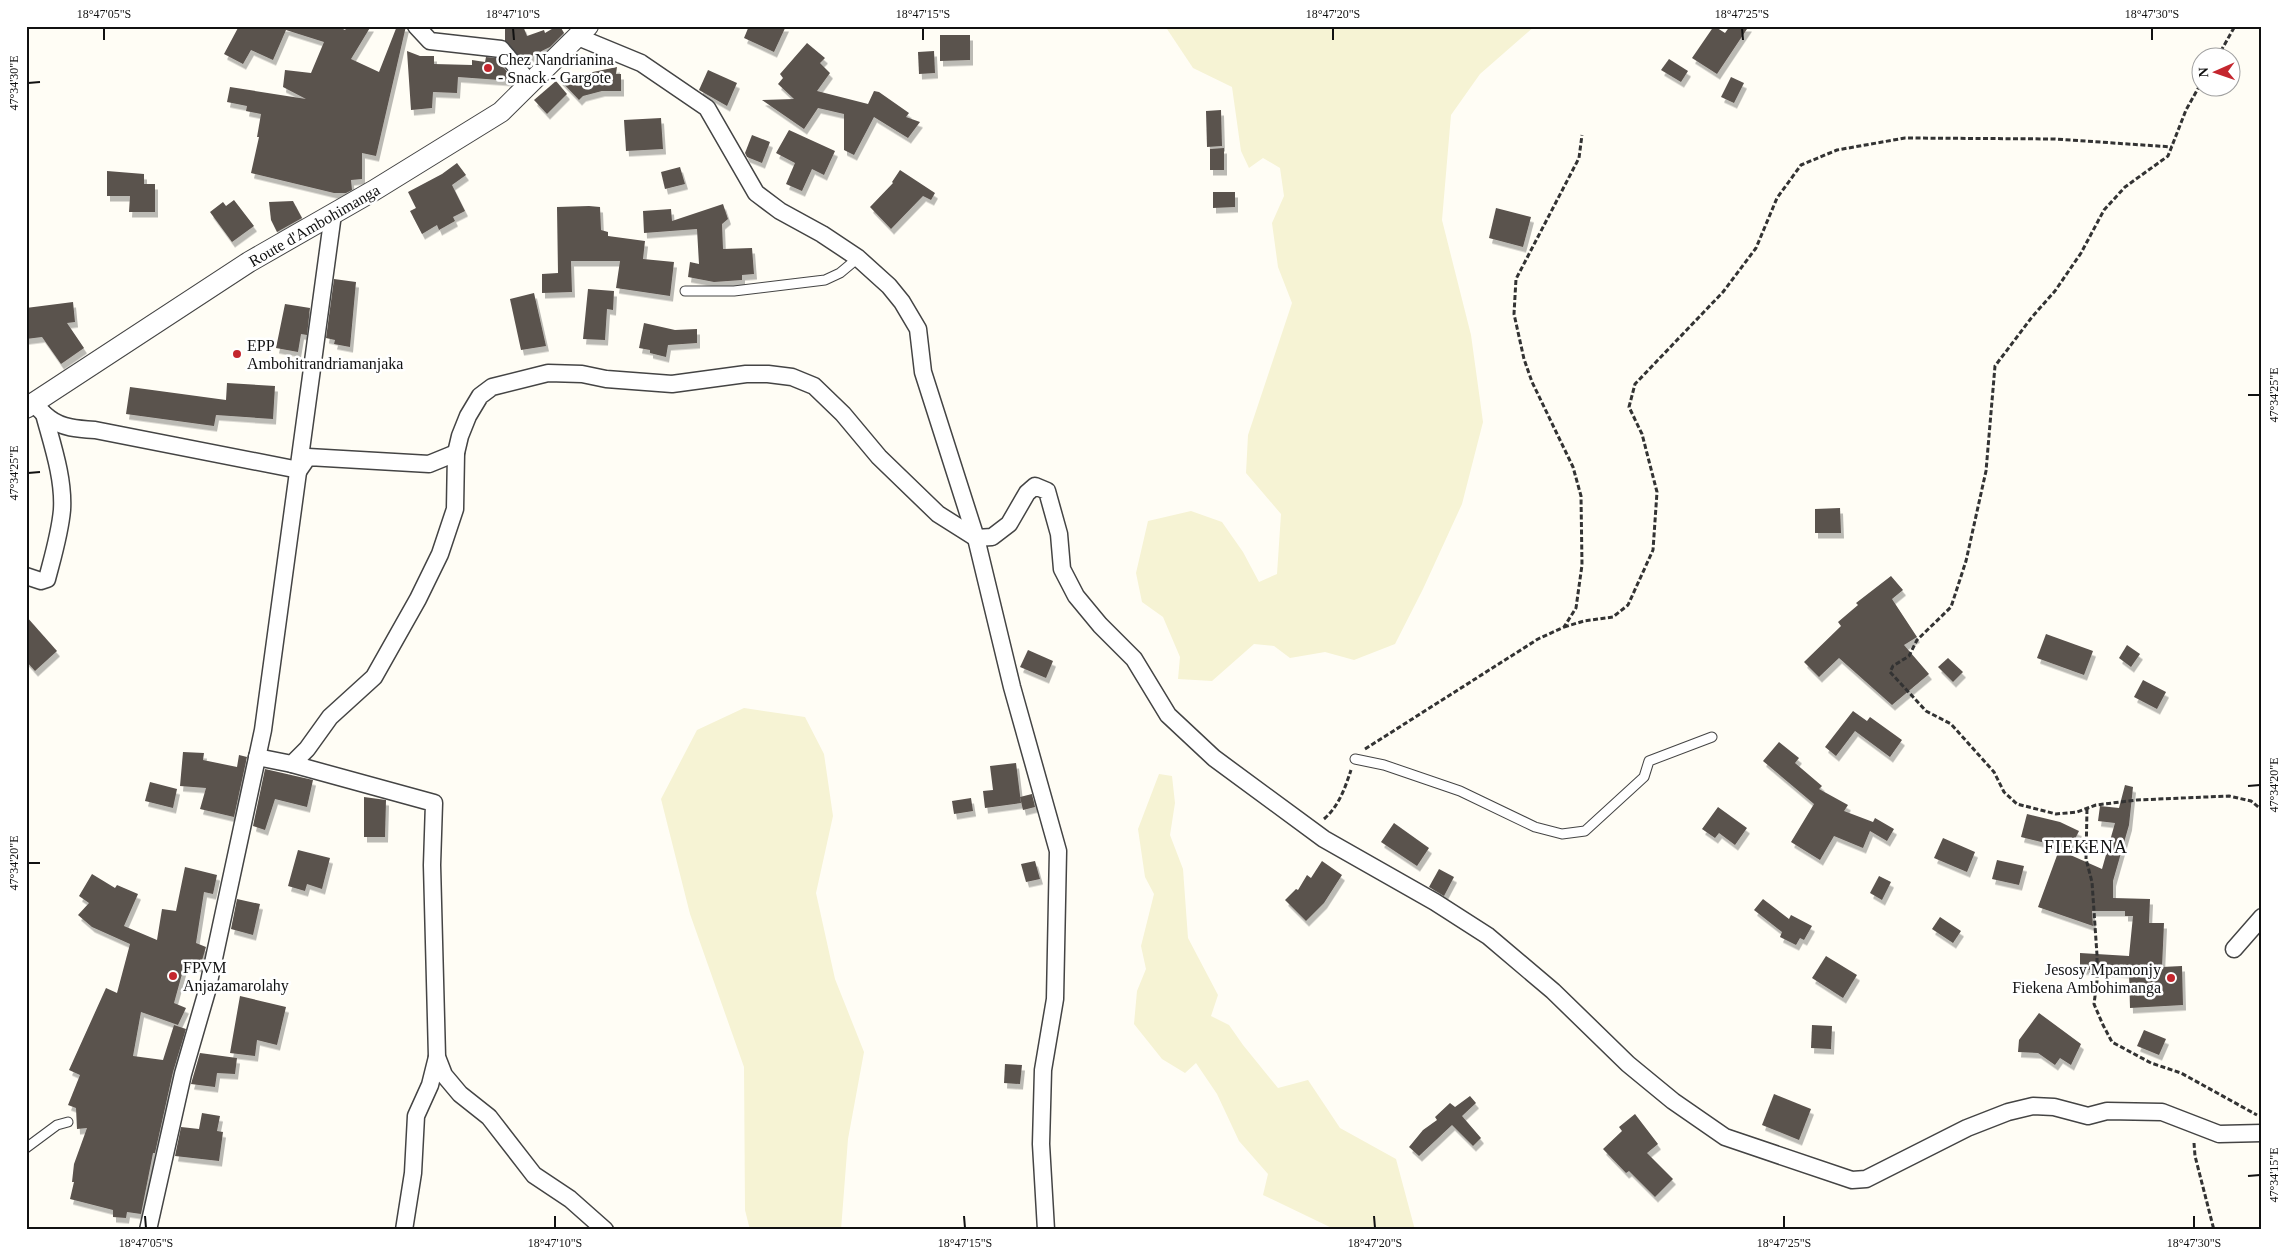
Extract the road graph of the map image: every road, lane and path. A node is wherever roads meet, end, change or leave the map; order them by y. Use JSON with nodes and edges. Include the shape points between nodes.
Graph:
{"nodes":[{"id":1,"x":416,"y":26,"type":"edge"},
{"id":2,"x":2235,"y":26,"type":"edge"},
{"id":3,"x":583,"y":32,"type":"edge"},
{"id":4,"x":2223,"y":48,"type":"edge"},
{"id":5,"x":530,"y":83,"type":"junction"},
{"id":6,"x":2193,"y":98,"type":"edge"},
{"id":7,"x":1582,"y":135,"type":"dead end"},
{"id":8,"x":2172,"y":147,"type":"junction"},
{"id":9,"x":333,"y":214,"type":"junction"},
{"id":10,"x":858,"y":258,"type":"junction"},
{"id":11,"x":685,"y":291,"type":"dead end"},
{"id":12,"x":33,"y":407,"type":"edge"},
{"id":13,"x":456,"y":453,"type":"junction"},
{"id":14,"x":299,"y":470,"type":"junction"},
{"id":15,"x":976,"y":538,"type":"junction"},
{"id":16,"x":26,"y":576,"type":"edge"},
{"id":17,"x":1564,"y":627,"type":"junction"},
{"id":18,"x":1712,"y":737,"type":"dead end"},
{"id":19,"x":257,"y":757,"type":"junction"},
{"id":20,"x":1355,"y":759,"type":"junction"},
{"id":21,"x":292,"y":764,"type":"junction"},
{"id":22,"x":2086,"y":809,"type":"junction"},
{"id":23,"x":2262,"y":810,"type":"edge"},
{"id":24,"x":1305,"y":826,"type":"junction"},
{"id":25,"x":2262,"y":917,"type":"edge"},
{"id":26,"x":2234,"y":949,"type":"dead end"},
{"id":27,"x":437,"y":1057,"type":"junction"},
{"id":28,"x":2262,"y":1120,"type":"edge"},
{"id":29,"x":68,"y":1122,"type":"dead end"},
{"id":30,"x":2188,"y":1124,"type":"junction"},
{"id":31,"x":2256,"y":1134,"type":"edge"},
{"id":32,"x":26,"y":1148,"type":"edge"},
{"id":33,"x":148,"y":1230,"type":"edge"},
{"id":34,"x":404,"y":1230,"type":"edge"},
{"id":35,"x":605,"y":1230,"type":"edge"},
{"id":36,"x":1046,"y":1230,"type":"edge"},
{"id":37,"x":2214,"y":1230,"type":"edge"}],
"edges":[{"from":1,"to":5,"type":"street","via":[[430,41],[501,49]]},
{"from":2,"to":4,"type":"path"},
{"from":3,"to":5,"type":"street","name":"Route d'Ambohimanga"},
{"from":3,"to":10,"type":"street","via":[[641,63],[708,108],[756,193],[780,212]]},
{"from":5,"to":9,"type":"street","name":"Route d'Ambohimanga","via":[[502,112]]},
{"from":6,"to":8,"type":"path"},
{"from":7,"to":17,"type":"path","via":[[1578,158],[1516,279],[1514,314],[1526,366],[1573,467],[1581,496],[1582,565],[1576,608]]},
{"from":8,"to":17,"type":"path","via":[[2056,139],[1905,138],[1837,150],[1801,166],[1777,198],[1756,248],[1734,277],[1685,334],[1635,384],[1628,407],[1642,434],[1657,492],[1653,550],[1628,605],[1613,617]]},
{"from":8,"to":22,"type":"path","via":[[2168,156],[2125,187],[2104,210],[2056,291],[1995,366],[1986,471],[1966,561],[1951,607],[1917,640],[1909,656],[1893,666],[1890,672],[1926,712],[1950,724],[1960,734],[1994,772],[2004,792],[2017,804],[2056,814]]},
{"from":9,"to":12,"type":"street","name":"Route d'Ambohimanga","via":[[250,262]]},
{"from":9,"to":14,"type":"street"},
{"from":10,"to":11,"type":"lane","via":[[825,280],[734,292]]},
{"from":10,"to":15,"type":"street","via":[[889,286],[918,329],[923,372]]},
{"from":12,"to":14,"type":"street","via":[[71,429],[94,430]]},
{"from":12,"to":16,"type":"street","via":[[58,466],[62,509],[47,579],[40,581]]},
{"from":13,"to":14,"type":"street","via":[[429,464],[308,457]]},
{"from":13,"to":15,"type":"street","via":[[468,416],[480,396],[492,387],[514,380],[548,373],[672,384],[746,374],[792,377],[814,386],[879,457],[938,514]]},
{"from":13,"to":21,"type":"street","via":[[455,509],[440,554],[418,599],[374,677],[330,717],[308,749]]},
{"from":14,"to":19,"type":"street"},
{"from":15,"to":24,"type":"street","via":[[992,537],[1009,524],[1026,492],[1034,486],[1047,491],[1059,534],[1062,569],[1076,596],[1134,659],[1168,715],[1214,758]]},
{"from":15,"to":36,"type":"street","via":[[1012,687],[1058,851],[1054,999],[1042,1070],[1041,1144]]},
{"from":17,"to":20,"type":"path","via":[[1538,639],[1367,746]]},
{"from":18,"to":20,"type":"lane","via":[[1649,761],[1644,778],[1585,831],[1562,834],[1535,827],[1460,791],[1384,765]]},
{"from":19,"to":21,"type":"street"},
{"from":19,"to":33,"type":"street","via":[[207,991],[182,1074]]},
{"from":20,"to":24,"type":"path","via":[[1345,789],[1332,812],[1323,820]]},
{"from":21,"to":27,"type":"street","via":[[434,803],[432,865]]},
{"from":22,"to":23,"type":"path","via":[[2137,800],[2229,796],[2251,801]]},
{"from":22,"to":28,"type":"path","via":[[2086,859],[2092,882],[2097,955],[2094,1004],[2112,1042],[2151,1063],[2181,1072]]},
{"from":24,"to":30,"type":"street","via":[[1488,936],[1553,991],[1628,1064],[1673,1101],[1725,1136],[1852,1180],[1866,1179],[1967,1128],[2033,1106],[2054,1107],[2088,1116],[2107,1111],[2162,1112]]},
{"from":25,"to":26,"type":"street"},
{"from":27,"to":34,"type":"street","via":[[430,1085],[416,1116]]},
{"from":27,"to":35,"type":"street","via":[[444,1075],[460,1094],[489,1117],[534,1175],[570,1199]]},
{"from":28,"to":31,"type":"street"},
{"from":29,"to":32,"type":"lane","via":[[57,1125]]},
{"from":30,"to":31,"type":"street","via":[[2219,1134]]},
{"from":30,"to":37,"type":"path","via":[[2194,1135],[2195,1156]]}]}
